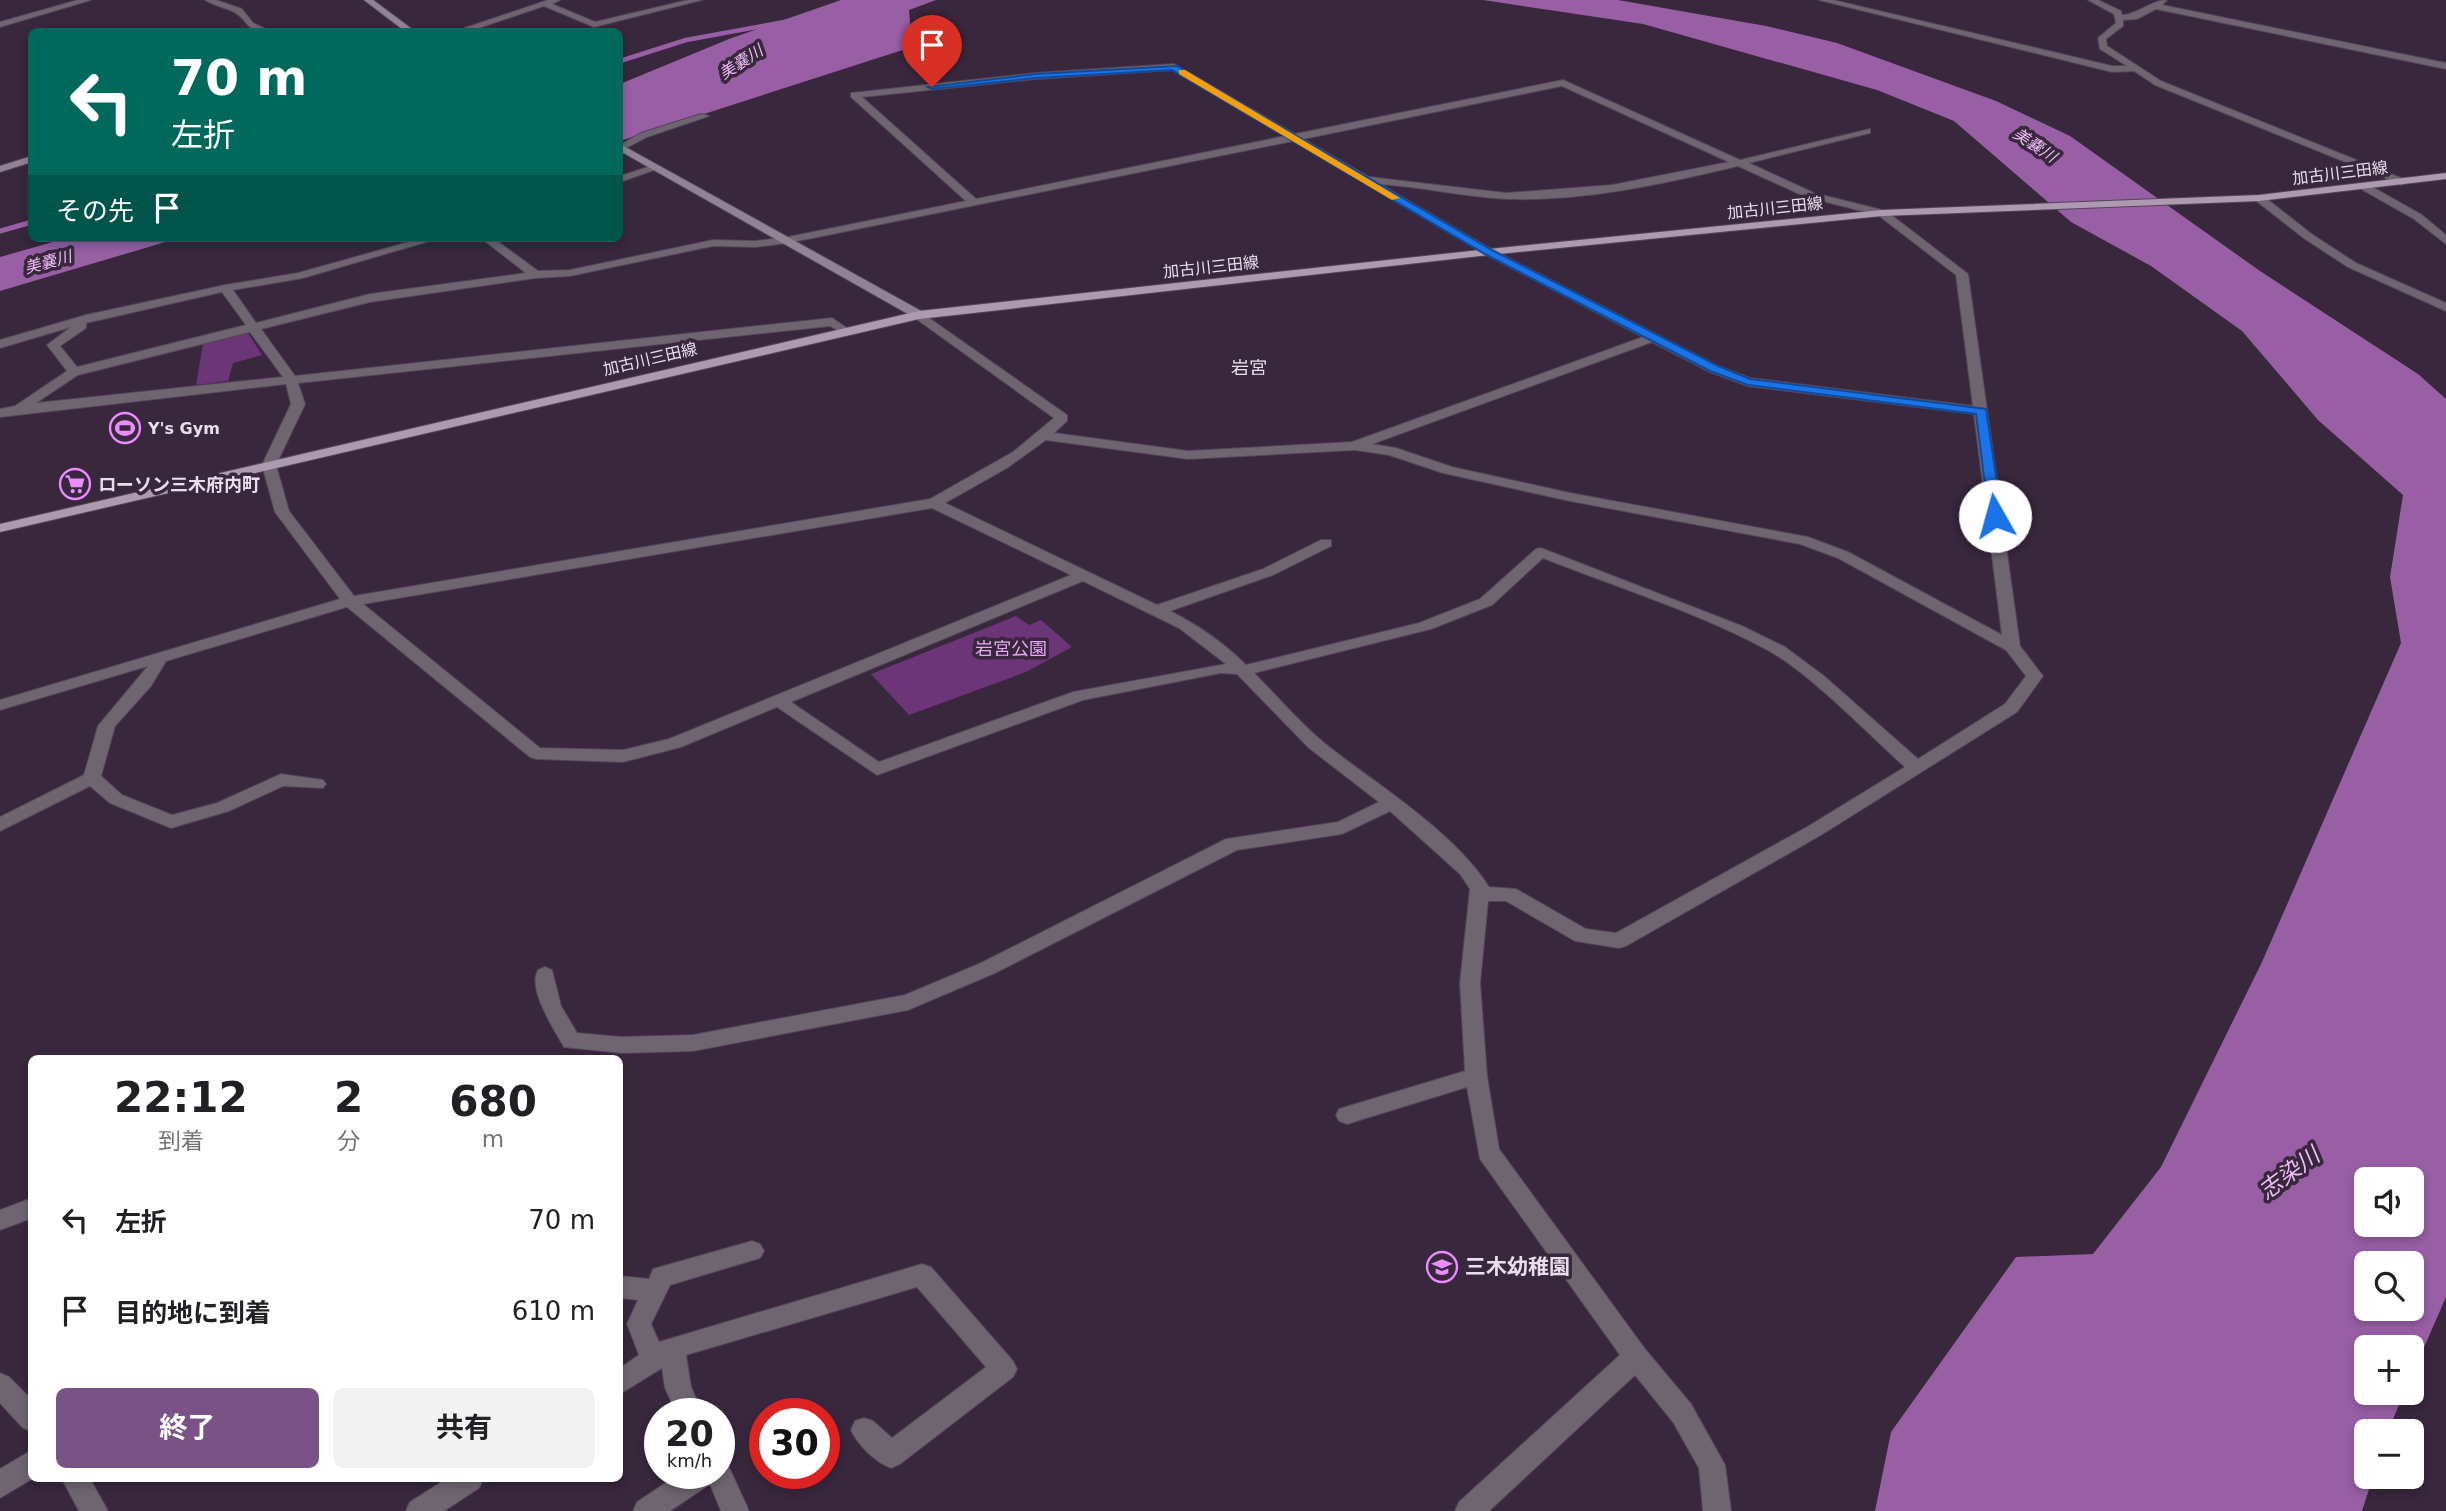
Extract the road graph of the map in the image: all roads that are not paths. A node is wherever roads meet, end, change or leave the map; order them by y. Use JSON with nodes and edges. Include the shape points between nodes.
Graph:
{"nodes":[{"id":1,"x":87,"y":0,"type":"edge"},
{"id":2,"x":209,"y":0,"type":"edge"},
{"id":3,"x":368,"y":0,"type":"edge"},
{"id":4,"x":556,"y":0,"type":"edge"},
{"id":5,"x":698,"y":0,"type":"edge"},
{"id":6,"x":1824,"y":0,"type":"edge"},
{"id":7,"x":2092,"y":0,"type":"edge"},
{"id":8,"x":2166,"y":0,"type":"edge"},
{"id":9,"x":545,"y":4,"type":"junction"},
{"id":10,"x":2155,"y":6,"type":"junction"},
{"id":11,"x":2119,"y":18,"type":"junction"},
{"id":12,"x":0,"y":25,"type":"edge"},
{"id":13,"x":258,"y":28,"type":"edge"},
{"id":14,"x":406,"y":28,"type":"edge"},
{"id":15,"x":470,"y":28,"type":"edge"},
{"id":16,"x":2446,"y":66,"type":"edge"},
{"id":17,"x":2135,"y":69,"type":"junction"},
{"id":18,"x":704,"y":116,"type":"dead end"},
{"id":19,"x":1867,"y":131,"type":"dead end"},
{"id":20,"x":1291,"y":136,"type":"junction"},
{"id":21,"x":623,"y":146,"type":"edge"},
{"id":22,"x":623,"y":150,"type":"edge"},
{"id":23,"x":28,"y":160,"type":"edge"},
{"id":24,"x":1738,"y":162,"type":"junction"},
{"id":25,"x":655,"y":168,"type":"junction"},
{"id":26,"x":0,"y":169,"type":"edge"},
{"id":27,"x":2446,"y":176,"type":"edge"},
{"id":28,"x":623,"y":178,"type":"edge"},
{"id":29,"x":1364,"y":180,"type":"junction"},
{"id":30,"x":2402,"y":182,"type":"junction"},
{"id":31,"x":2365,"y":187,"type":"junction"},
{"id":32,"x":2259,"y":198,"type":"junction"},
{"id":33,"x":973,"y":202,"type":"junction"},
{"id":34,"x":1882,"y":213,"type":"junction"},
{"id":35,"x":788,"y":240,"type":"junction"},
{"id":36,"x":2446,"y":241,"type":"edge"},
{"id":37,"x":421,"y":242,"type":"edge"},
{"id":38,"x":491,"y":242,"type":"edge"},
{"id":39,"x":1489,"y":252,"type":"junction"},
{"id":40,"x":536,"y":275,"type":"junction"},
{"id":41,"x":225,"y":288,"type":"junction"},
{"id":42,"x":2446,"y":307,"type":"edge"},
{"id":43,"x":919,"y":315,"type":"junction"},
{"id":44,"x":86,"y":319,"type":"junction"},
{"id":45,"x":252,"y":327,"type":"junction"},
{"id":46,"x":844,"y":330,"type":"junction"},
{"id":47,"x":1653,"y":338,"type":"junction"},
{"id":48,"x":0,"y":344,"type":"edge"},
{"id":49,"x":74,"y":372,"type":"junction"},
{"id":50,"x":290,"y":378,"type":"junction"},
{"id":51,"x":19,"y":408,"type":"junction"},
{"id":52,"x":1982,"y":411,"type":"junction"},
{"id":53,"x":0,"y":414,"type":"edge"},
{"id":54,"x":1045,"y":436,"type":"junction"},
{"id":55,"x":1355,"y":446,"type":"junction"},
{"id":56,"x":269,"y":465,"type":"junction"},
{"id":57,"x":934,"y":503,"type":"junction"},
{"id":58,"x":0,"y":528,"type":"edge"},
{"id":59,"x":1325,"y":543,"type":"dead end"},
{"id":60,"x":1083,"y":576,"type":"junction"},
{"id":61,"x":350,"y":601,"type":"junction"},
{"id":62,"x":1156,"y":611,"type":"junction"},
{"id":63,"x":2012,"y":647,"type":"junction"},
{"id":64,"x":160,"y":656,"type":"junction"},
{"id":65,"x":1243,"y":670,"type":"junction"},
{"id":66,"x":779,"y":701,"type":"junction"},
{"id":67,"x":0,"y":705,"type":"edge"},
{"id":68,"x":1917,"y":768,"type":"junction"},
{"id":69,"x":92,"y":778,"type":"junction"},
{"id":70,"x":317,"y":784,"type":"dead end"},
{"id":71,"x":1392,"y":803,"type":"junction"},
{"id":72,"x":0,"y":825,"type":"edge"},
{"id":73,"x":1480,"y":894,"type":"junction"},
{"id":74,"x":545,"y":975,"type":"dead end"},
{"id":75,"x":1476,"y":1076,"type":"junction"},
{"id":76,"x":1347,"y":1115,"type":"dead end"},
{"id":77,"x":28,"y":1210,"type":"edge"},
{"id":78,"x":0,"y":1220,"type":"edge"},
{"id":79,"x":752,"y":1251,"type":"dead end"},
{"id":80,"x":623,"y":1287,"type":"edge"},
{"id":81,"x":655,"y":1291,"type":"junction"},
{"id":82,"x":663,"y":1354,"type":"junction"},
{"id":83,"x":1636,"y":1357,"type":"junction"},
{"id":84,"x":623,"y":1380,"type":"edge"},
{"id":85,"x":0,"y":1385,"type":"edge"},
{"id":86,"x":683,"y":1398,"type":"edge"},
{"id":87,"x":28,"y":1415,"type":"edge"},
{"id":88,"x":864,"y":1430,"type":"dead end"},
{"id":89,"x":28,"y":1466,"type":"edge"},
{"id":90,"x":77,"y":1482,"type":"edge"},
{"id":91,"x":465,"y":1482,"type":"edge"},
{"id":92,"x":0,"y":1485,"type":"edge"},
{"id":93,"x":679,"y":1489,"type":"edge"},
{"id":94,"x":725,"y":1489,"type":"edge"},
{"id":95,"x":94,"y":1511,"type":"edge"},
{"id":96,"x":420,"y":1511,"type":"edge"},
{"id":97,"x":647,"y":1511,"type":"edge"},
{"id":98,"x":735,"y":1511,"type":"edge"},
{"id":99,"x":1469,"y":1511,"type":"edge"},
{"id":100,"x":1717,"y":1511,"type":"edge"}],
"edges":[{"from":1,"to":12,"type":"street"},
{"from":2,"to":13,"type":"street","via":[[239,10]]},
{"from":3,"to":14,"type":"street"},
{"from":4,"to":9,"type":"street"},
{"from":5,"to":9,"type":"street","via":[[594,25]]},
{"from":6,"to":17,"type":"street","via":[[2112,69]]},
{"from":7,"to":11,"type":"street","via":[[2118,13]]},
{"from":8,"to":10,"type":"street"},
{"from":9,"to":15,"type":"street"},
{"from":10,"to":11,"type":"street"},
{"from":10,"to":16,"type":"street"},
{"from":11,"to":17,"type":"street","via":[[2120,24],[2102,38],[2103,47]]},
{"from":17,"to":30,"type":"street","via":[[2158,83]]},
{"from":18,"to":21,"type":"street","via":[[643,135]]},
{"from":19,"to":24,"type":"street"},
{"from":20,"to":24,"type":"street","via":[[1563,83]]},
{"from":20,"to":29,"type":"street"},
{"from":20,"to":33,"type":"street"},
{"from":20,"to":33,"type":"street","via":[[1174,67],[854,95]]},
{"from":22,"to":25,"type":"street"},
{"from":23,"to":26,"type":"street"},
{"from":24,"to":29,"type":"street","via":[[1622,188],[1523,196]]},
{"from":24,"to":34,"type":"street","via":[[1810,195]]},
{"from":25,"to":28,"type":"street"},
{"from":25,"to":35,"type":"street"},
{"from":27,"to":30,"type":"main road","name":"加古川三田線"},
{"from":29,"to":39,"type":"street"},
{"from":30,"to":31,"type":"main road","name":"加古川三田線"},
{"from":31,"to":32,"type":"main road","name":"加古川三田線"},
{"from":31,"to":36,"type":"street","via":[[2418,217]]},
{"from":32,"to":34,"type":"main road","name":"加古川三田線"},
{"from":32,"to":42,"type":"street","via":[[2353,265]]},
{"from":33,"to":35,"type":"street"},
{"from":34,"to":39,"type":"main road","name":"加古川三田線"},
{"from":34,"to":52,"type":"street","via":[[1962,274]]},
{"from":35,"to":40,"type":"street","via":[[713,243],[570,273]]},
{"from":35,"to":43,"type":"street"},
{"from":37,"to":41,"type":"street","via":[[299,276]]},
{"from":38,"to":40,"type":"street"},
{"from":39,"to":43,"type":"main road","name":"加古川三田線"},
{"from":39,"to":47,"type":"street"},
{"from":40,"to":45,"type":"street","via":[[370,298]]},
{"from":41,"to":44,"type":"street"},
{"from":41,"to":45,"type":"street"},
{"from":43,"to":46,"type":"main road","name":"加古川三田線"},
{"from":43,"to":54,"type":"street","via":[[1062,418]]},
{"from":44,"to":48,"type":"street"},
{"from":44,"to":49,"type":"street","via":[[53,345]]},
{"from":45,"to":49,"type":"street"},
{"from":45,"to":50,"type":"street"},
{"from":46,"to":50,"type":"street","via":[[832,323]]},
{"from":46,"to":56,"type":"main road","name":"加古川三田線"},
{"from":47,"to":52,"type":"street","via":[[1748,382]]},
{"from":47,"to":55,"type":"street"},
{"from":49,"to":51,"type":"street"},
{"from":50,"to":51,"type":"street"},
{"from":50,"to":56,"type":"street","via":[[298,404]]},
{"from":51,"to":53,"type":"street"},
{"from":52,"to":63,"type":"street"},
{"from":54,"to":55,"type":"street","via":[[1188,455]]},
{"from":54,"to":57,"type":"street"},
{"from":55,"to":63,"type":"street","via":[[1570,497],[1803,540],[1843,555]]},
{"from":56,"to":58,"type":"main road","name":"加古川三田線"},
{"from":56,"to":61,"type":"street","via":[[282,512]]},
{"from":57,"to":60,"type":"street"},
{"from":57,"to":61,"type":"street"},
{"from":59,"to":62,"type":"street","via":[[1268,572]]},
{"from":60,"to":62,"type":"street"},
{"from":60,"to":66,"type":"street"},
{"from":61,"to":64,"type":"street"},
{"from":61,"to":66,"type":"street","via":[[536,753],[623,756],[675,743]]},
{"from":62,"to":65,"type":"street","via":[[1185,625]]},
{"from":63,"to":68,"type":"street","via":[[2035,676],[2011,708]]},
{"from":64,"to":67,"type":"street"},
{"from":64,"to":69,"type":"street","via":[[157,668],[109,721]]},
{"from":65,"to":66,"type":"street","via":[[1221,668],[1079,696],[877,769]]},
{"from":65,"to":68,"type":"street","via":[[1425,626],[1486,601],[1541,552],[1779,650]]},
{"from":65,"to":71,"type":"street","via":[[1315,744]]},
{"from":68,"to":73,"type":"street","via":[[1619,941],[1582,936],[1509,894]]},
{"from":69,"to":70,"type":"street","via":[[116,799],[171,822],[223,807],[281,780]]},
{"from":69,"to":72,"type":"street"},
{"from":71,"to":73,"type":"street","via":[[1467,869]]},
{"from":71,"to":74,"type":"street","via":[[1342,828],[1233,844],[977,973],[908,1002],[841,1016],[693,1043],[570,1041],[551,1006]]},
{"from":73,"to":75,"type":"street","via":[[1470,983]]},
{"from":75,"to":76,"type":"street"},
{"from":75,"to":83,"type":"street","via":[[1488,1152]]},
{"from":77,"to":78,"type":"street"},
{"from":79,"to":81,"type":"street","via":[[662,1277]]},
{"from":80,"to":81,"type":"street"},
{"from":81,"to":82,"type":"street","via":[[639,1324]]},
{"from":82,"to":84,"type":"street"},
{"from":82,"to":86,"type":"street"},
{"from":82,"to":88,"type":"street","via":[[922,1275],[1004,1369],[891,1455]]},
{"from":83,"to":99,"type":"street"},
{"from":83,"to":100,"type":"street","via":[[1682,1413],[1712,1465]]},
{"from":85,"to":87,"type":"street"},
{"from":89,"to":92,"type":"street"},
{"from":90,"to":95,"type":"street"},
{"from":91,"to":96,"type":"street"},
{"from":93,"to":97,"type":"street"},
{"from":94,"to":98,"type":"street"}]}
